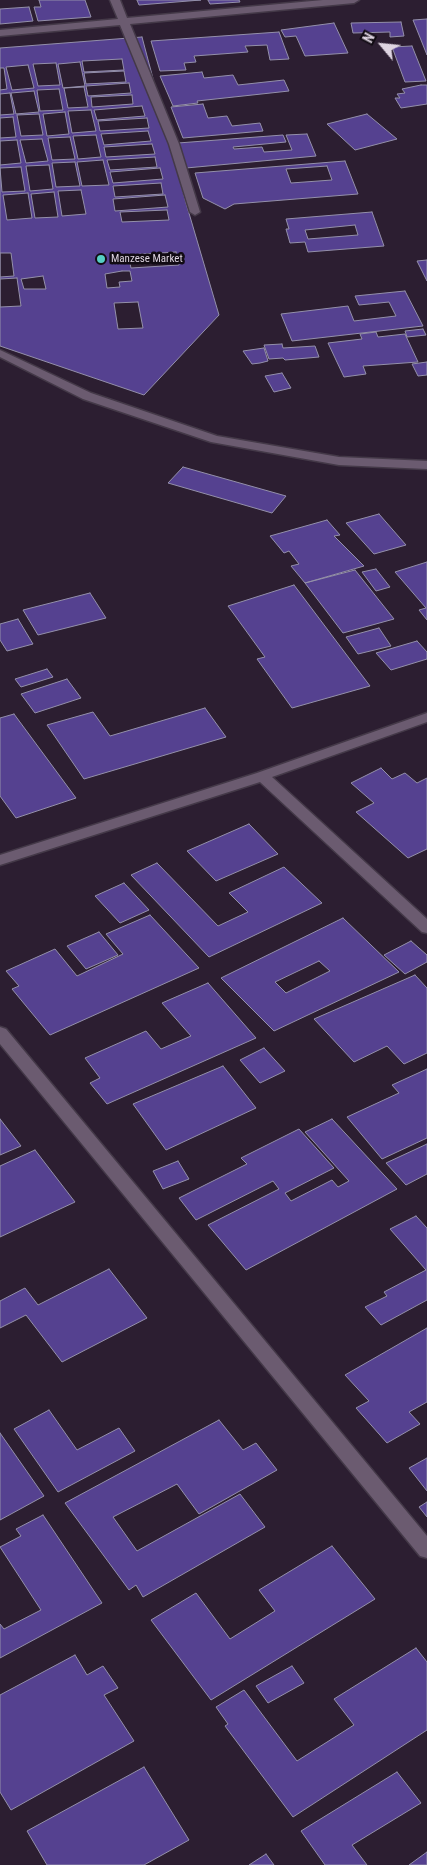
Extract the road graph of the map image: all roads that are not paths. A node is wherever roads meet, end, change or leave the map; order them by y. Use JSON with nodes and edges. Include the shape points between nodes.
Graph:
{"nodes":[{"id":1,"x":115,"y":0,"type":"edge"},
{"id":2,"x":354,"y":0,"type":"edge"},
{"id":3,"x":123,"y":23,"type":"junction"},
{"id":4,"x":0,"y":33,"type":"edge"},
{"id":5,"x":195,"y":212,"type":"dead end"},
{"id":6,"x":0,"y":353,"type":"edge"},
{"id":7,"x":427,"y":465,"type":"edge"},
{"id":8,"x":427,"y":717,"type":"edge"},
{"id":9,"x":262,"y":776,"type":"junction"},
{"id":10,"x":0,"y":860,"type":"edge"},
{"id":11,"x":427,"y":928,"type":"edge"},
{"id":12,"x":0,"y":1033,"type":"edge"},
{"id":13,"x":427,"y":1550,"type":"edge"}],
"edges":[{"from":1,"to":3,"type":"street"},
{"from":2,"to":3,"type":"street"},
{"from":3,"to":4,"type":"street"},
{"from":3,"to":5,"type":"street","via":[[174,144]]},
{"from":6,"to":7,"type":"street","via":[[86,396],[215,439],[339,461]]},
{"from":8,"to":9,"type":"street"},
{"from":9,"to":10,"type":"street"},
{"from":9,"to":11,"type":"street"},
{"from":12,"to":13,"type":"street"}]}
